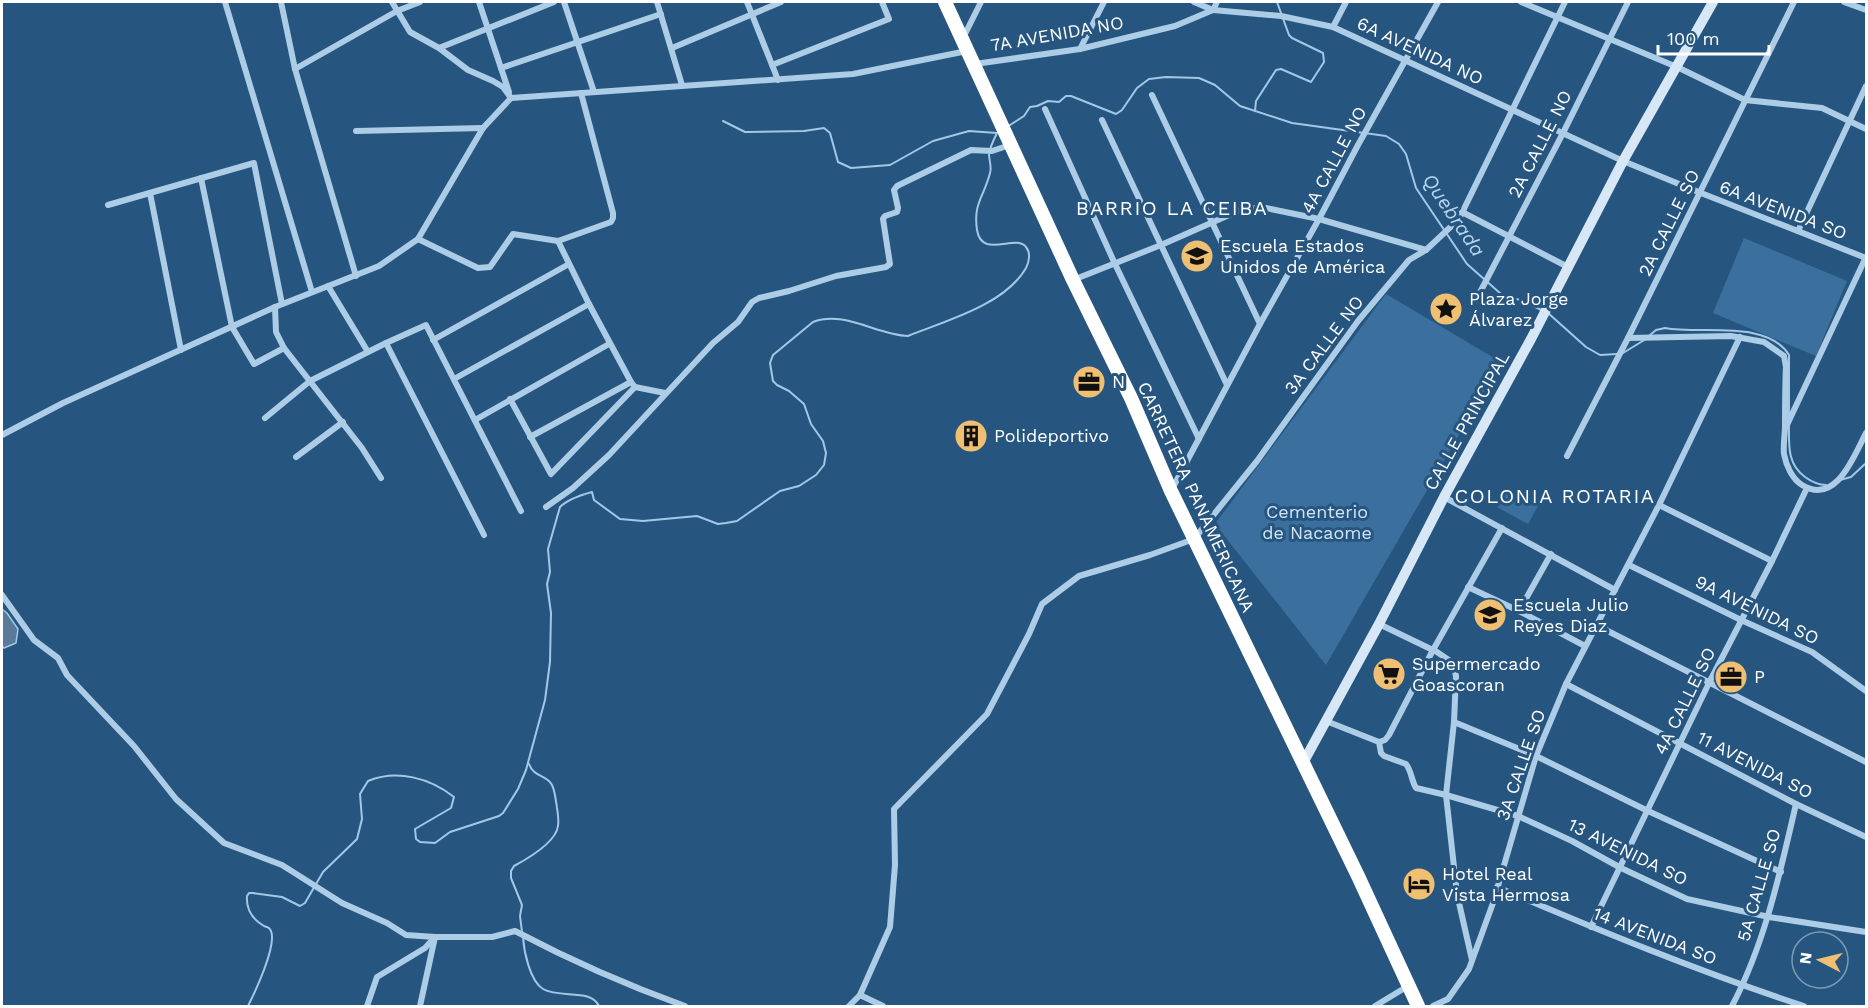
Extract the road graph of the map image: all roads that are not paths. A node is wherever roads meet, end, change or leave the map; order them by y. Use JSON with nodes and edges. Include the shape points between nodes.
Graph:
{"nodes":[{"id":1,"x":225,"y":2,"type":"edge"},
{"id":2,"x":281,"y":2,"type":"edge"},
{"id":3,"x":392,"y":2,"type":"edge"},
{"id":4,"x":420,"y":2,"type":"edge"},
{"id":5,"x":479,"y":2,"type":"edge"},
{"id":6,"x":554,"y":2,"type":"edge"},
{"id":7,"x":564,"y":2,"type":"edge"},
{"id":8,"x":657,"y":2,"type":"edge"},
{"id":9,"x":747,"y":2,"type":"edge"},
{"id":10,"x":781,"y":2,"type":"edge"},
{"id":11,"x":882,"y":2,"type":"edge"},
{"id":12,"x":945,"y":2,"type":"edge"},
{"id":13,"x":981,"y":2,"type":"edge"},
{"id":14,"x":1104,"y":2,"type":"edge"},
{"id":15,"x":1194,"y":2,"type":"edge"},
{"id":16,"x":1217,"y":2,"type":"edge"},
{"id":17,"x":1346,"y":2,"type":"edge"},
{"id":18,"x":1438,"y":2,"type":"edge"},
{"id":19,"x":1521,"y":2,"type":"edge"},
{"id":20,"x":1564,"y":2,"type":"edge"},
{"id":21,"x":1628,"y":2,"type":"edge"},
{"id":22,"x":1713,"y":2,"type":"edge"},
{"id":23,"x":1794,"y":2,"type":"edge"},
{"id":24,"x":1844,"y":2,"type":"edge"},
{"id":25,"x":1213,"y":10,"type":"junction"},
{"id":26,"x":1866,"y":10,"type":"edge"},
{"id":27,"x":397,"y":11,"type":"junction"},
{"id":28,"x":661,"y":14,"type":"junction"},
{"id":29,"x":752,"y":14,"type":"junction"},
{"id":30,"x":1557,"y":17,"type":"junction"},
{"id":31,"x":1333,"y":27,"type":"junction"},
{"id":32,"x":487,"y":28,"type":"junction"},
{"id":33,"x":1610,"y":38,"type":"junction"},
{"id":34,"x":578,"y":42,"type":"junction"},
{"id":35,"x":965,"y":45,"type":"junction"},
{"id":36,"x":439,"y":48,"type":"junction"},
{"id":37,"x":672,"y":48,"type":"junction"},
{"id":38,"x":1080,"y":48,"type":"junction"},
{"id":39,"x":1404,"y":61,"type":"junction"},
{"id":40,"x":975,"y":64,"type":"junction"},
{"id":41,"x":772,"y":65,"type":"junction"},
{"id":42,"x":1677,"y":67,"type":"junction"},
{"id":43,"x":501,"y":68,"type":"junction"},
{"id":44,"x":295,"y":69,"type":"junction"},
{"id":45,"x":778,"y":80,"type":"junction"},
{"id":46,"x":682,"y":85,"type":"junction"},
{"id":47,"x":1866,"y":86,"type":"edge"},
{"id":48,"x":594,"y":92,"type":"junction"},
{"id":49,"x":581,"y":93,"type":"junction"},
{"id":50,"x":1152,"y":95,"type":"dead end"},
{"id":51,"x":511,"y":98,"type":"junction"},
{"id":52,"x":1745,"y":100,"type":"junction"},
{"id":53,"x":1044,"y":110,"type":"dead end"},
{"id":54,"x":1511,"y":110,"type":"junction"},
{"id":55,"x":1102,"y":120,"type":"dead end"},
{"id":56,"x":1850,"y":121,"type":"junction"},
{"id":57,"x":483,"y":128,"type":"junction"},
{"id":58,"x":1866,"y":129,"type":"edge"},
{"id":59,"x":356,"y":131,"type":"dead end"},
{"id":60,"x":1563,"y":133,"type":"junction"},
{"id":61,"x":1006,"y":134,"type":"junction"},
{"id":62,"x":1623,"y":161,"type":"junction"},
{"id":63,"x":201,"y":178,"type":"junction"},
{"id":64,"x":150,"y":193,"type":"junction"},
{"id":65,"x":1701,"y":194,"type":"junction"},
{"id":66,"x":108,"y":205,"type":"dead end"},
{"id":67,"x":1462,"y":212,"type":"junction"},
{"id":68,"x":1319,"y":219,"type":"junction"},
{"id":69,"x":1212,"y":223,"type":"junction"},
{"id":70,"x":1798,"y":231,"type":"junction"},
{"id":71,"x":1509,"y":237,"type":"junction"},
{"id":72,"x":418,"y":239,"type":"junction"},
{"id":73,"x":558,"y":241,"type":"junction"},
{"id":74,"x":1161,"y":245,"type":"junction"},
{"id":75,"x":1426,"y":250,"type":"junction"},
{"id":76,"x":1866,"y":258,"type":"edge"},
{"id":77,"x":570,"y":264,"type":"junction"},
{"id":78,"x":1115,"y":264,"type":"junction"},
{"id":79,"x":1568,"y":267,"type":"junction"},
{"id":80,"x":356,"y":276,"type":"junction"},
{"id":81,"x":1073,"y":280,"type":"junction"},
{"id":82,"x":328,"y":286,"type":"junction"},
{"id":83,"x":312,"y":292,"type":"junction"},
{"id":84,"x":1476,"y":300,"type":"dead end"},
{"id":85,"x":589,"y":304,"type":"junction"},
{"id":86,"x":278,"y":306,"type":"junction"},
{"id":87,"x":1260,"y":324,"type":"junction"},
{"id":88,"x":232,"y":327,"type":"junction"},
{"id":89,"x":1740,"y":337,"type":"junction"},
{"id":90,"x":1628,"y":338,"type":"junction"},
{"id":91,"x":433,"y":340,"type":"junction"},
{"id":92,"x":386,"y":343,"type":"junction"},
{"id":93,"x":609,"y":344,"type":"junction"},
{"id":94,"x":284,"y":348,"type":"junction"},
{"id":95,"x":181,"y":350,"type":"junction"},
{"id":96,"x":368,"y":352,"type":"junction"},
{"id":97,"x":454,"y":379,"type":"junction"},
{"id":98,"x":310,"y":381,"type":"junction"},
{"id":99,"x":633,"y":384,"type":"junction"},
{"id":100,"x":1227,"y":385,"type":"junction"},
{"id":101,"x":665,"y":393,"type":"junction"},
{"id":102,"x":510,"y":399,"type":"junction"},
{"id":103,"x":265,"y":418,"type":"dead end"},
{"id":104,"x":475,"y":420,"type":"junction"},
{"id":105,"x":343,"y":422,"type":"junction"},
{"id":106,"x":1785,"y":430,"type":"junction"},
{"id":107,"x":1866,"y":433,"type":"edge"},
{"id":108,"x":2,"y":435,"type":"edge"},
{"id":109,"x":530,"y":437,"type":"junction"},
{"id":110,"x":1199,"y":439,"type":"junction"},
{"id":111,"x":1567,"y":456,"type":"dead end"},
{"id":112,"x":296,"y":457,"type":"dead end"},
{"id":113,"x":381,"y":478,"type":"dead end"},
{"id":114,"x":1806,"y":488,"type":"junction"},
{"id":115,"x":1171,"y":491,"type":"junction"},
{"id":116,"x":1444,"y":497,"type":"junction"},
{"id":117,"x":1659,"y":505,"type":"junction"},
{"id":118,"x":546,"y":507,"type":"dead end"},
{"id":119,"x":520,"y":511,"type":"dead end"},
{"id":120,"x":1502,"y":528,"type":"junction"},
{"id":121,"x":484,"y":534,"type":"dead end"},
{"id":122,"x":1194,"y":539,"type":"junction"},
{"id":123,"x":1551,"y":554,"type":"junction"},
{"id":124,"x":1772,"y":561,"type":"junction"},
{"id":125,"x":1629,"y":565,"type":"junction"},
{"id":126,"x":1468,"y":587,"type":"junction"},
{"id":127,"x":1615,"y":590,"type":"junction"},
{"id":128,"x":2,"y":595,"type":"edge"},
{"id":129,"x":1519,"y":610,"type":"junction"},
{"id":130,"x":1741,"y":620,"type":"junction"},
{"id":131,"x":1379,"y":624,"type":"junction"},
{"id":132,"x":1596,"y":625,"type":"junction"},
{"id":133,"x":1586,"y":645,"type":"junction"},
{"id":134,"x":1433,"y":650,"type":"junction"},
{"id":135,"x":1709,"y":683,"type":"junction"},
{"id":136,"x":1566,"y":684,"type":"junction"},
{"id":137,"x":1866,"y":691,"type":"edge"},
{"id":138,"x":1326,"y":721,"type":"junction"},
{"id":139,"x":1454,"y":722,"type":"junction"},
{"id":140,"x":1379,"y":742,"type":"junction"},
{"id":141,"x":1681,"y":744,"type":"junction"},
{"id":142,"x":1536,"y":756,"type":"junction"},
{"id":143,"x":1866,"y":762,"type":"edge"},
{"id":144,"x":1303,"y":763,"type":"junction"},
{"id":145,"x":1446,"y":795,"type":"junction"},
{"id":146,"x":1796,"y":804,"type":"junction"},
{"id":147,"x":1648,"y":811,"type":"junction"},
{"id":148,"x":1518,"y":816,"type":"junction"},
{"id":149,"x":1866,"y":837,"type":"edge"},
{"id":150,"x":1621,"y":868,"type":"junction"},
{"id":151,"x":1780,"y":872,"type":"junction"},
{"id":152,"x":1497,"y":887,"type":"junction"},
{"id":153,"x":1769,"y":917,"type":"junction"},
{"id":154,"x":1591,"y":927,"type":"junction"},
{"id":155,"x":1866,"y":932,"type":"edge"},
{"id":156,"x":435,"y":937,"type":"junction"},
{"id":157,"x":1472,"y":960,"type":"junction"},
{"id":158,"x":1408,"y":986,"type":"junction"},
{"id":159,"x":1743,"y":986,"type":"junction"},
{"id":160,"x":860,"y":995,"type":"junction"},
{"id":161,"x":367,"y":1006,"type":"edge"},
{"id":162,"x":420,"y":1006,"type":"edge"},
{"id":163,"x":684,"y":1006,"type":"edge"},
{"id":164,"x":849,"y":1006,"type":"edge"},
{"id":165,"x":883,"y":1006,"type":"edge"},
{"id":166,"x":1375,"y":1006,"type":"edge"},
{"id":167,"x":1418,"y":1006,"type":"edge"},
{"id":168,"x":1433,"y":1006,"type":"edge"},
{"id":169,"x":1732,"y":1006,"type":"edge"},
{"id":170,"x":1804,"y":1006,"type":"edge"}],
"edges":[{"from":1,"to":83,"type":"street"},
{"from":2,"to":44,"type":"street"},
{"from":3,"to":27,"type":"street"},
{"from":4,"to":27,"type":"street"},
{"from":5,"to":32,"type":"street"},
{"from":6,"to":32,"type":"street"},
{"from":7,"to":34,"type":"street"},
{"from":8,"to":28,"type":"street"},
{"from":9,"to":29,"type":"street"},
{"from":10,"to":29,"type":"street"},
{"from":11,"to":41,"type":"street","via":[[889,19]]},
{"from":12,"to":35,"type":"highway","name":"CARRETERA PANAMERICANA"},
{"from":13,"to":35,"type":"street"},
{"from":14,"to":38,"type":"street"},
{"from":15,"to":25,"type":"street","name":"6A AVENIDA NO"},
{"from":16,"to":25,"type":"street"},
{"from":17,"to":31,"type":"street"},
{"from":18,"to":39,"type":"street","name":"4A CALLE NO"},
{"from":19,"to":30,"type":"street"},
{"from":20,"to":30,"type":"street"},
{"from":21,"to":33,"type":"street","name":"2A CALLE NO"},
{"from":22,"to":42,"type":"street","name":"CALLE PRINCIPAL"},
{"from":23,"to":52,"type":"street","name":"2A CALLE SO"},
{"from":24,"to":26,"type":"street"},
{"from":25,"to":31,"type":"street","name":"6A AVENIDA NO","via":[[1281,16]]},
{"from":25,"to":38,"type":"street","name":"7A AVENIDA NO","via":[[1175,26]]},
{"from":27,"to":36,"type":"street","via":[[410,32]]},
{"from":27,"to":44,"type":"street"},
{"from":28,"to":34,"type":"street"},
{"from":28,"to":37,"type":"street"},
{"from":29,"to":37,"type":"street"},
{"from":29,"to":41,"type":"street"},
{"from":30,"to":33,"type":"street"},
{"from":30,"to":54,"type":"street","name":"3A CALLE NO"},
{"from":31,"to":39,"type":"street","name":"6A AVENIDA NO"},
{"from":32,"to":36,"type":"street"},
{"from":32,"to":43,"type":"street"},
{"from":33,"to":42,"type":"street"},
{"from":33,"to":60,"type":"street","name":"2A CALLE NO"},
{"from":34,"to":43,"type":"street"},
{"from":34,"to":48,"type":"street"},
{"from":35,"to":40,"type":"highway","name":"CARRETERA PANAMERICANA"},
{"from":35,"to":45,"type":"street","via":[[874,70]]},
{"from":36,"to":51,"type":"street","via":[[468,70],[503,87]]},
{"from":37,"to":46,"type":"street"},
{"from":38,"to":40,"type":"street","name":"7A AVENIDA NO"},
{"from":39,"to":54,"type":"street","name":"6A AVENIDA NO"},
{"from":39,"to":68,"type":"street","name":"4A CALLE NO"},
{"from":40,"to":61,"type":"highway","name":"CARRETERA PANAMERICANA"},
{"from":41,"to":45,"type":"street"},
{"from":42,"to":52,"type":"street"},
{"from":42,"to":62,"type":"street","name":"CALLE PRINCIPAL"},
{"from":43,"to":51,"type":"street"},
{"from":44,"to":80,"type":"street"},
{"from":45,"to":46,"type":"street"},
{"from":46,"to":48,"type":"street"},
{"from":47,"to":56,"type":"street"},
{"from":48,"to":49,"type":"street"},
{"from":49,"to":51,"type":"street"},
{"from":49,"to":73,"type":"street","via":[[613,218],[609,223]]},
{"from":50,"to":69,"type":"street"},
{"from":51,"to":57,"type":"street"},
{"from":52,"to":56,"type":"street","via":[[1822,108]]},
{"from":52,"to":65,"type":"street","name":"2A CALLE SO"},
{"from":53,"to":78,"type":"street"},
{"from":54,"to":60,"type":"street","name":"6A AVENIDA NO"},
{"from":54,"to":67,"type":"street","name":"3A CALLE NO"},
{"from":55,"to":74,"type":"street"},
{"from":56,"to":58,"type":"street"},
{"from":56,"to":70,"type":"street"},
{"from":57,"to":59,"type":"street"},
{"from":57,"to":72,"type":"street"},
{"from":60,"to":62,"type":"street","name":"6A AVENIDA NO"},
{"from":60,"to":71,"type":"street","name":"2A CALLE NO"},
{"from":61,"to":81,"type":"highway","name":"CARRETERA PANAMERICANA"},
{"from":61,"to":101,"type":"street","via":[[992,151],[971,150],[897,186],[897,212],[883,219],[890,264],[752,302],[738,322]]},
{"from":62,"to":65,"type":"street","name":"6A AVENIDA SO"},
{"from":62,"to":79,"type":"street","name":"CALLE PRINCIPAL"},
{"from":63,"to":64,"type":"street"},
{"from":63,"to":86,"type":"street","via":[[254,163]]},
{"from":63,"to":88,"type":"street"},
{"from":64,"to":66,"type":"street"},
{"from":64,"to":95,"type":"street"},
{"from":65,"to":70,"type":"street","name":"6A AVENIDA SO"},
{"from":65,"to":90,"type":"street","name":"2A CALLE SO"},
{"from":67,"to":71,"type":"street"},
{"from":67,"to":75,"type":"street","name":"3A CALLE NO"},
{"from":68,"to":69,"type":"street","via":[[1266,208],[1245,208]]},
{"from":68,"to":75,"type":"street"},
{"from":68,"to":87,"type":"street","name":"4A CALLE NO"},
{"from":69,"to":74,"type":"street"},
{"from":69,"to":87,"type":"street"},
{"from":70,"to":76,"type":"street","name":"6A AVENIDA SO"},
{"from":71,"to":79,"type":"street"},
{"from":71,"to":84,"type":"street","name":"2A CALLE NO"},
{"from":72,"to":73,"type":"street","via":[[478,268],[490,267],[513,234]]},
{"from":72,"to":80,"type":"street","via":[[379,266]]},
{"from":73,"to":77,"type":"street"},
{"from":74,"to":78,"type":"street"},
{"from":74,"to":100,"type":"street"},
{"from":75,"to":122,"type":"street","name":"3A CALLE NO","via":[[1409,260],[1358,321]]},
{"from":76,"to":106,"type":"street"},
{"from":77,"to":85,"type":"street"},
{"from":77,"to":91,"type":"street"},
{"from":78,"to":81,"type":"street"},
{"from":78,"to":110,"type":"street"},
{"from":79,"to":116,"type":"street","name":"CALLE PRINCIPAL"},
{"from":80,"to":82,"type":"street"},
{"from":81,"to":115,"type":"highway","name":"CARRETERA PANAMERICANA"},
{"from":82,"to":83,"type":"street"},
{"from":82,"to":96,"type":"street"},
{"from":83,"to":86,"type":"street"},
{"from":85,"to":93,"type":"street"},
{"from":85,"to":97,"type":"street"},
{"from":86,"to":88,"type":"street"},
{"from":86,"to":94,"type":"street","via":[[276,332]]},
{"from":87,"to":100,"type":"street","name":"4A CALLE NO"},
{"from":88,"to":94,"type":"street","via":[[254,364]]},
{"from":88,"to":95,"type":"street"},
{"from":89,"to":90,"type":"street"},
{"from":89,"to":106,"type":"street","via":[[1764,342],[1784,356]]},
{"from":89,"to":117,"type":"street","name":"3A CALLE SO"},
{"from":90,"to":111,"type":"street","name":"2A CALLE SO"},
{"from":91,"to":92,"type":"street","via":[[426,325]]},
{"from":91,"to":97,"type":"street"},
{"from":92,"to":96,"type":"street"},
{"from":92,"to":121,"type":"street"},
{"from":93,"to":99,"type":"street"},
{"from":93,"to":102,"type":"street"},
{"from":94,"to":98,"type":"street"},
{"from":95,"to":108,"type":"street"},
{"from":96,"to":98,"type":"street"},
{"from":97,"to":104,"type":"street"},
{"from":98,"to":103,"type":"street"},
{"from":98,"to":105,"type":"street"},
{"from":99,"to":101,"type":"street"},
{"from":99,"to":109,"type":"street"},
{"from":99,"to":109,"type":"street","via":[[551,474]]},
{"from":100,"to":110,"type":"street","name":"4A CALLE NO"},
{"from":101,"to":118,"type":"street","via":[[609,455]]},
{"from":102,"to":104,"type":"street"},
{"from":102,"to":109,"type":"street"},
{"from":104,"to":119,"type":"street"},
{"from":105,"to":112,"type":"street"},
{"from":105,"to":113,"type":"street"},
{"from":106,"to":114,"type":"street","via":[[1784,455],[1790,472]]},
{"from":107,"to":114,"type":"street","via":[[1834,485],[1822,490]]},
{"from":110,"to":115,"type":"street","name":"4A CALLE NO"},
{"from":114,"to":124,"type":"street","name":"4A CALLE SO"},
{"from":115,"to":122,"type":"highway","name":"CARRETERA PANAMERICANA"},
{"from":116,"to":120,"type":"street"},
{"from":116,"to":131,"type":"street","name":"CALLE PRINCIPAL"},
{"from":117,"to":124,"type":"street"},
{"from":117,"to":125,"type":"street","name":"3A CALLE SO"},
{"from":120,"to":123,"type":"street"},
{"from":120,"to":126,"type":"street"},
{"from":122,"to":144,"type":"highway","name":"CARRETERA PANAMERICANA"},
{"from":122,"to":160,"type":"street","via":[[1079,576],[1042,604],[987,714],[894,809],[890,927]]},
{"from":123,"to":127,"type":"street"},
{"from":123,"to":129,"type":"street"},
{"from":124,"to":130,"type":"street","name":"4A CALLE SO"},
{"from":125,"to":127,"type":"street","name":"3A CALLE SO"},
{"from":125,"to":130,"type":"street","name":"9A AVENIDA SO"},
{"from":126,"to":129,"type":"street"},
{"from":126,"to":134,"type":"street"},
{"from":127,"to":132,"type":"street","name":"3A CALLE SO"},
{"from":128,"to":156,"type":"street","via":[[34,640],[58,658],[67,675],[134,746],[176,799],[224,843],[282,865],[342,903],[387,922],[406,935]]},
{"from":129,"to":133,"type":"street"},
{"from":130,"to":135,"type":"street","name":"4A CALLE SO"},
{"from":130,"to":137,"type":"street","name":"9A AVENIDA SO","via":[[1812,652]]},
{"from":131,"to":134,"type":"street"},
{"from":131,"to":138,"type":"street","name":"CALLE PRINCIPAL"},
{"from":132,"to":133,"type":"street","name":"3A CALLE SO"},
{"from":132,"to":135,"type":"street"},
{"from":133,"to":136,"type":"street","name":"3A CALLE SO"},
{"from":134,"to":139,"type":"street","via":[[1453,663]]},
{"from":134,"to":140,"type":"street","via":[[1389,735]]},
{"from":135,"to":141,"type":"street","name":"4A CALLE SO"},
{"from":135,"to":143,"type":"street"},
{"from":136,"to":141,"type":"street","name":"11 AVENIDA SO"},
{"from":136,"to":142,"type":"street","name":"3A CALLE SO"},
{"from":138,"to":140,"type":"street"},
{"from":138,"to":144,"type":"street","name":"CALLE PRINCIPAL"},
{"from":139,"to":142,"type":"street"},
{"from":139,"to":145,"type":"street"},
{"from":140,"to":145,"type":"street","name":"13 AVENIDA SO","via":[[1384,756],[1406,764],[1416,788]]},
{"from":141,"to":146,"type":"street","name":"11 AVENIDA SO"},
{"from":141,"to":147,"type":"street","name":"4A CALLE SO"},
{"from":142,"to":147,"type":"street"},
{"from":142,"to":148,"type":"street","name":"3A CALLE SO"},
{"from":144,"to":158,"type":"highway","name":"CARRETERA PANAMERICANA"},
{"from":145,"to":148,"type":"street","name":"13 AVENIDA SO"},
{"from":145,"to":157,"type":"street","via":[[1456,894]]},
{"from":146,"to":149,"type":"street","name":"11 AVENIDA SO"},
{"from":146,"to":151,"type":"street","name":"5A CALLE SO"},
{"from":147,"to":150,"type":"street","name":"4A CALLE SO"},
{"from":147,"to":151,"type":"street"},
{"from":148,"to":150,"type":"street","name":"13 AVENIDA SO"},
{"from":148,"to":152,"type":"street","name":"3A CALLE SO"},
{"from":150,"to":153,"type":"street","name":"13 AVENIDA SO","via":[[1687,899]]},
{"from":150,"to":154,"type":"street","name":"4A CALLE SO"},
{"from":151,"to":153,"type":"street","name":"5A CALLE SO"},
{"from":152,"to":154,"type":"street","name":"14 AVENIDA SO"},
{"from":152,"to":157,"type":"street","name":"3A CALLE SO"},
{"from":153,"to":155,"type":"street","name":"13 AVENIDA SO"},
{"from":153,"to":159,"type":"street","name":"5A CALLE SO"},
{"from":154,"to":159,"type":"street","name":"14 AVENIDA SO"},
{"from":156,"to":161,"type":"street","via":[[425,948],[377,977]]},
{"from":156,"to":162,"type":"street"},
{"from":156,"to":163,"type":"street","via":[[492,937],[514,931],[614,979]]},
{"from":157,"to":168,"type":"street","name":"3A CALLE SO","via":[[1454,992]]},
{"from":158,"to":166,"type":"street"},
{"from":158,"to":167,"type":"highway","name":"CARRETERA PANAMERICANA"},
{"from":159,"to":169,"type":"street","name":"5A CALLE SO"},
{"from":159,"to":170,"type":"street","name":"14 AVENIDA SO"},
{"from":160,"to":164,"type":"street"},
{"from":160,"to":165,"type":"street"}]}
